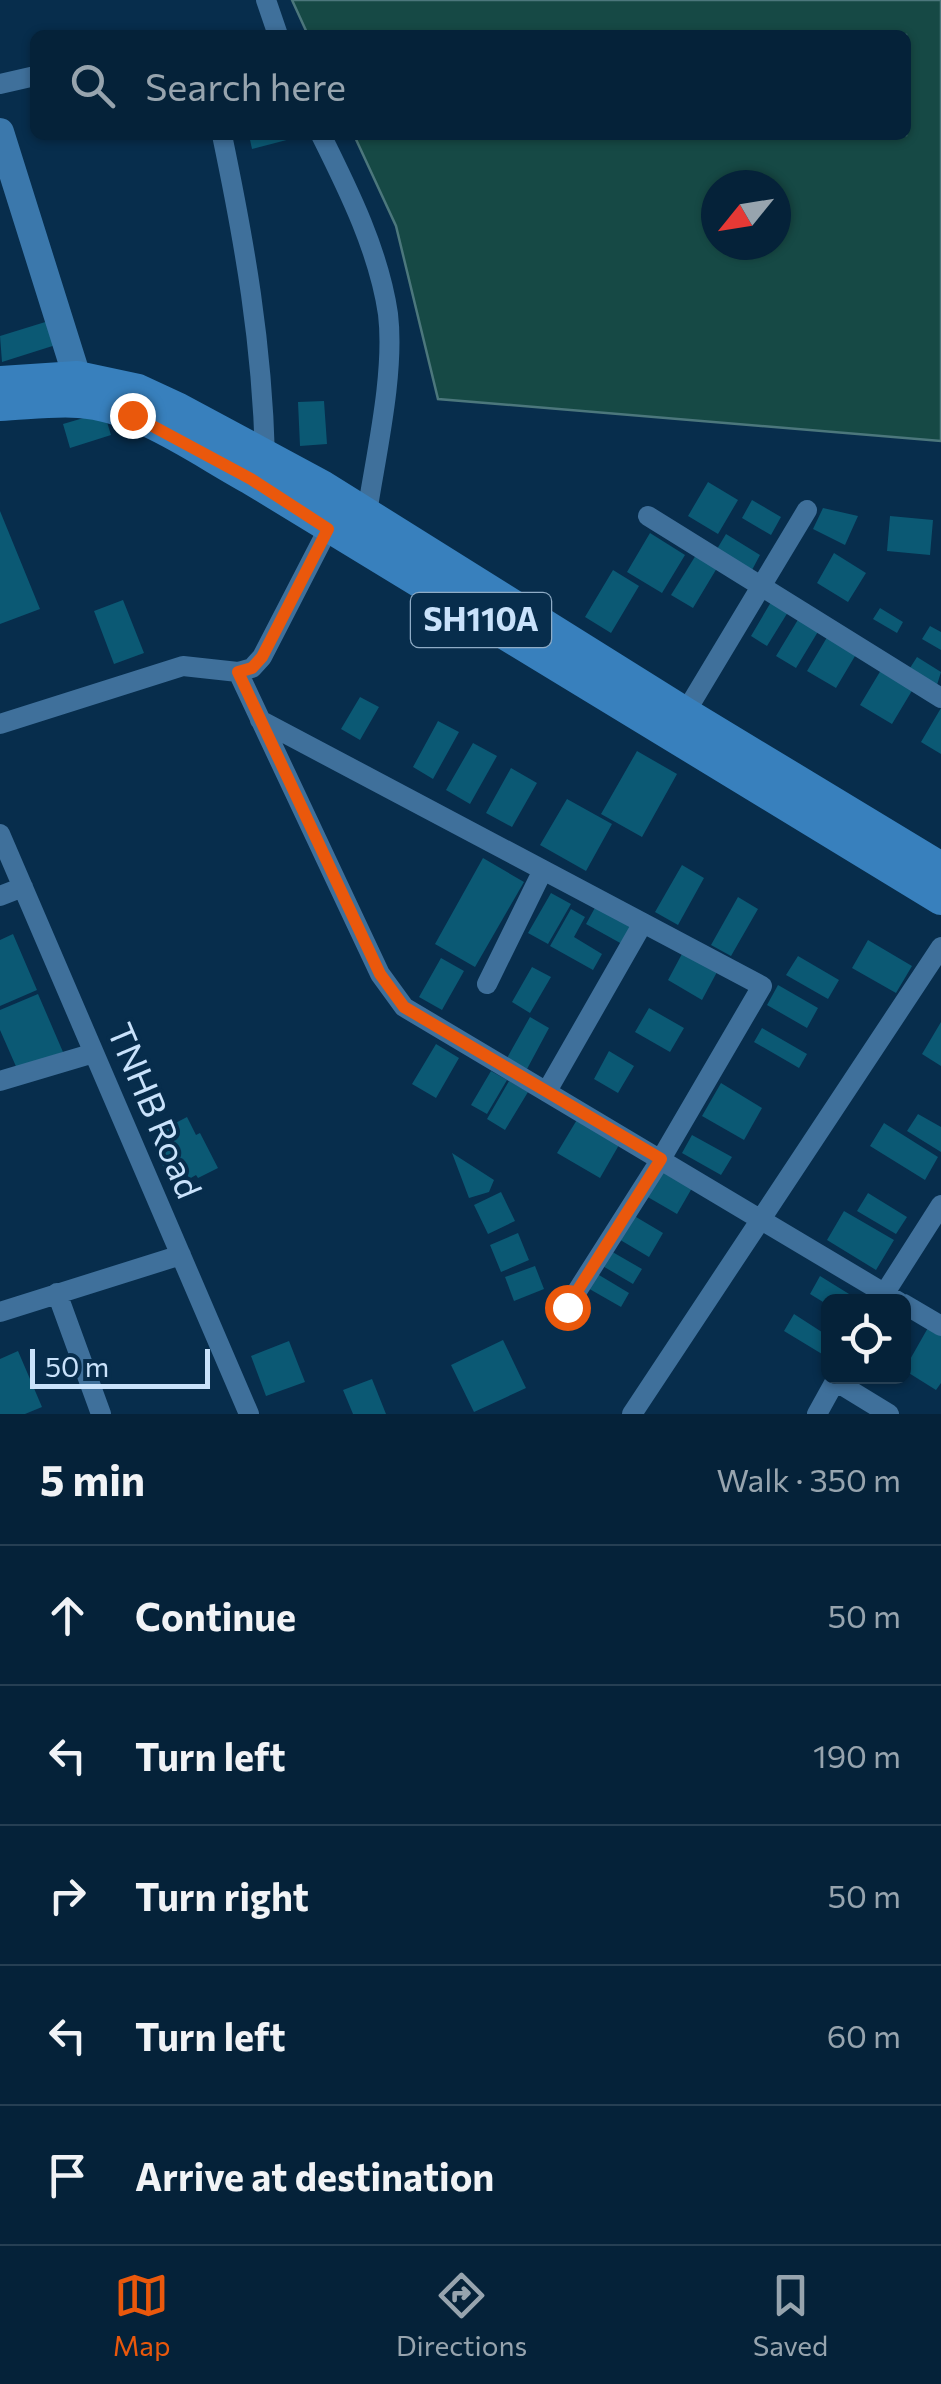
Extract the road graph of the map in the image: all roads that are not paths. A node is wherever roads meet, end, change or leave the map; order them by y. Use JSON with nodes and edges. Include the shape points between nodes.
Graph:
{"nodes":[{"id":1,"x":266,"y":0,"type":"edge"},
{"id":2,"x":276,"y":30,"type":"edge"},
{"id":3,"x":30,"y":77,"type":"edge"},
{"id":4,"x":0,"y":84,"type":"edge"},
{"id":5,"x":0,"y":132,"type":"edge"},
{"id":6,"x":223,"y":140,"type":"edge"},
{"id":7,"x":323,"y":140,"type":"edge"},
{"id":8,"x":77,"y":377,"type":"junction"},
{"id":9,"x":0,"y":382,"type":"edge"},
{"id":10,"x":0,"y":405,"type":"edge"},
{"id":11,"x":265,"y":456,"type":"junction"},
{"id":12,"x":808,"y":510,"type":"dead end"},
{"id":13,"x":367,"y":513,"type":"junction"},
{"id":14,"x":648,"y":516,"type":"dead end"},
{"id":15,"x":328,"y":529,"type":"junction"},
{"id":16,"x":762,"y":585,"type":"junction"},
{"id":17,"x":238,"y":672,"type":"junction"},
{"id":18,"x":941,"y":698,"type":"edge"},
{"id":19,"x":686,"y":713,"type":"junction"},
{"id":20,"x":260,"y":720,"type":"junction"},
{"id":21,"x":0,"y":724,"type":"edge"},
{"id":22,"x":0,"y":834,"type":"edge"},
{"id":23,"x":941,"y":868,"type":"edge"},
{"id":24,"x":543,"y":870,"type":"junction"},
{"id":25,"x":22,"y":887,"type":"junction"},
{"id":26,"x":0,"y":896,"type":"edge"},
{"id":27,"x":941,"y":899,"type":"edge"},
{"id":28,"x":643,"y":923,"type":"junction"},
{"id":29,"x":941,"y":947,"type":"edge"},
{"id":30,"x":486,"y":984,"type":"dead end"},
{"id":31,"x":94,"y":1053,"type":"junction"},
{"id":32,"x":0,"y":1081,"type":"edge"},
{"id":33,"x":547,"y":1091,"type":"junction"},
{"id":34,"x":661,"y":1159,"type":"junction"},
{"id":35,"x":941,"y":1206,"type":"edge"},
{"id":36,"x":762,"y":1218,"type":"junction"},
{"id":37,"x":181,"y":1256,"type":"junction"},
{"id":38,"x":57,"y":1294,"type":"junction"},
{"id":39,"x":882,"y":1294,"type":"edge"},
{"id":40,"x":894,"y":1294,"type":"edge"},
{"id":41,"x":567,"y":1307,"type":"dead end"},
{"id":42,"x":911,"y":1310,"type":"edge"},
{"id":43,"x":0,"y":1312,"type":"edge"},
{"id":44,"x":941,"y":1326,"type":"edge"},
{"id":45,"x":833,"y":1384,"type":"edge"},
{"id":46,"x":844,"y":1384,"type":"edge"},
{"id":47,"x":101,"y":1414,"type":"edge"},
{"id":48,"x":249,"y":1414,"type":"edge"},
{"id":49,"x":632,"y":1414,"type":"edge"},
{"id":50,"x":817,"y":1414,"type":"edge"},
{"id":51,"x":889,"y":1414,"type":"edge"}],
"edges":[{"from":1,"to":2,"type":"street"},
{"from":3,"to":4,"type":"street"},
{"from":5,"to":8,"type":"street"},
{"from":6,"to":11,"type":"street","via":[[248,261],[263,374]]},
{"from":7,"to":13,"type":"street","via":[[379,270],[388,318],[386,390]]},
{"from":8,"to":9,"type":"main road","number":"SH110A"},
{"from":8,"to":11,"type":"main road","number":"SH110A","via":[[138,390]]},
{"from":10,"to":15,"type":"main road","number":"SH110A","via":[[81,402],[132,415]]},
{"from":11,"to":13,"type":"main road","number":"SH110A"},
{"from":12,"to":16,"type":"street"},
{"from":13,"to":19,"type":"main road","number":"SH110A"},
{"from":14,"to":16,"type":"street"},
{"from":15,"to":17,"type":"street","via":[[262,657]]},
{"from":15,"to":27,"type":"main road","number":"SH110A"},
{"from":16,"to":18,"type":"street"},
{"from":16,"to":19,"type":"street"},
{"from":17,"to":20,"type":"street"},
{"from":17,"to":21,"type":"street","via":[[183,666]]},
{"from":19,"to":23,"type":"main road","number":"SH110A"},
{"from":20,"to":24,"type":"street"},
{"from":20,"to":33,"type":"street","via":[[380,974],[404,1007]]},
{"from":22,"to":25,"type":"street","name":"TNHB Road"},
{"from":24,"to":28,"type":"street"},
{"from":24,"to":30,"type":"street"},
{"from":25,"to":26,"type":"street"},
{"from":25,"to":31,"type":"street","name":"TNHB Road"},
{"from":28,"to":33,"type":"street"},
{"from":28,"to":34,"type":"street","via":[[762,986]]},
{"from":29,"to":36,"type":"street"},
{"from":31,"to":32,"type":"street"},
{"from":31,"to":37,"type":"street","name":"TNHB Road"},
{"from":33,"to":34,"type":"street"},
{"from":34,"to":36,"type":"street"},
{"from":34,"to":41,"type":"street"},
{"from":35,"to":40,"type":"street"},
{"from":36,"to":39,"type":"street"},
{"from":36,"to":49,"type":"street"},
{"from":37,"to":38,"type":"street"},
{"from":37,"to":48,"type":"street","name":"TNHB Road"},
{"from":38,"to":43,"type":"street"},
{"from":38,"to":47,"type":"street"},
{"from":42,"to":44,"type":"street"},
{"from":45,"to":50,"type":"street"},
{"from":46,"to":51,"type":"street"}]}
